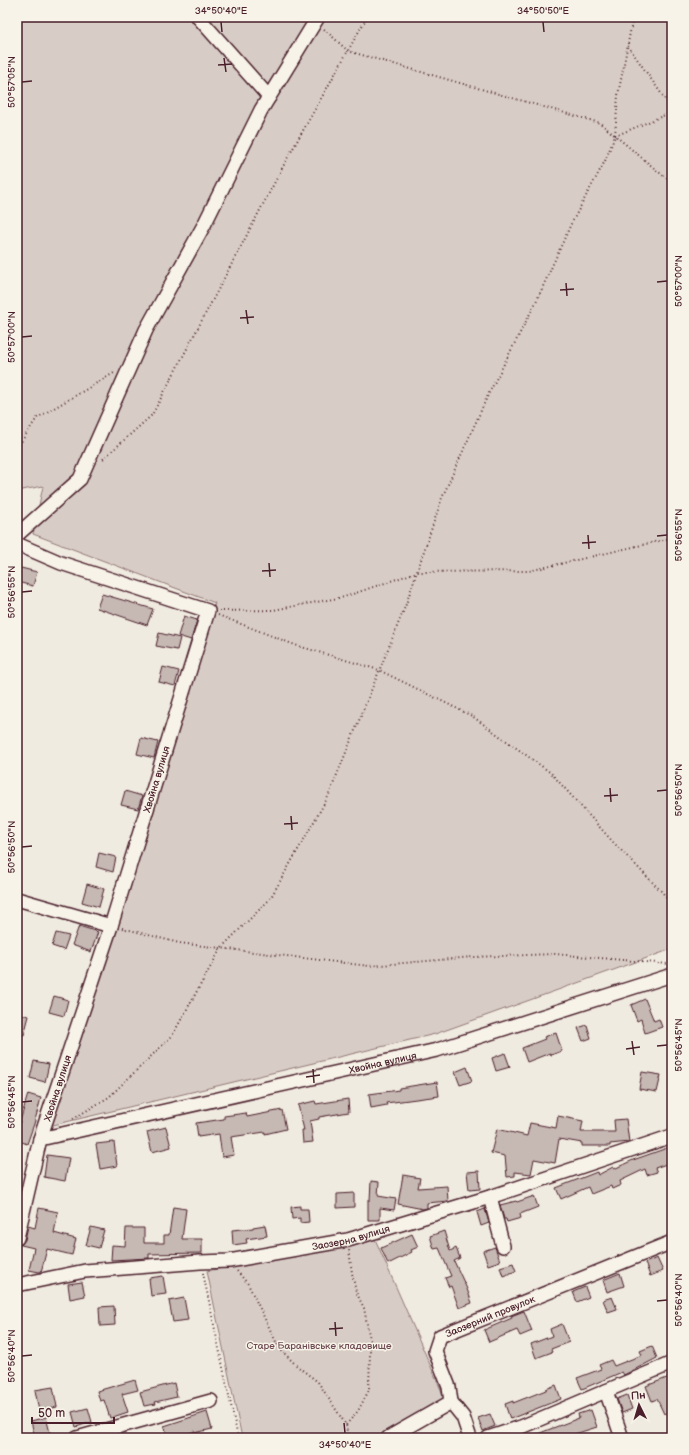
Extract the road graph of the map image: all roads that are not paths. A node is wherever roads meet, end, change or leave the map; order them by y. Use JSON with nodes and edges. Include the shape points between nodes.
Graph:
{"nodes":[{"id":1,"x":198,"y":17,"type":"edge"},
{"id":2,"x":316,"y":19,"type":"edge"},
{"id":3,"x":269,"y":97,"type":"junction"},
{"id":4,"x":17,"y":535,"type":"edge"},
{"id":5,"x":17,"y":544,"type":"edge"},
{"id":6,"x":17,"y":899,"type":"edge"},
{"id":7,"x":111,"y":926,"type":"junction"},
{"id":8,"x":672,"y":975,"type":"edge"},
{"id":9,"x":672,"y":1136,"type":"edge"},
{"id":10,"x":40,"y":1139,"type":"junction"},
{"id":11,"x":490,"y":1197,"type":"junction"},
{"id":12,"x":17,"y":1238,"type":"edge"},
{"id":13,"x":672,"y":1242,"type":"edge"},
{"id":14,"x":503,"y":1246,"type":"dead end"},
{"id":15,"x":17,"y":1284,"type":"edge"},
{"id":16,"x":672,"y":1364,"type":"edge"},
{"id":17,"x":606,"y":1391,"type":"junction"},
{"id":18,"x":211,"y":1401,"type":"dead end"},
{"id":19,"x":451,"y":1402,"type":"junction"},
{"id":20,"x":77,"y":1438,"type":"edge"},
{"id":21,"x":388,"y":1438,"type":"edge"},
{"id":22,"x":470,"y":1438,"type":"edge"},
{"id":23,"x":488,"y":1438,"type":"edge"},
{"id":24,"x":622,"y":1438,"type":"edge"}],
"edges":[{"from":1,"to":3,"type":"street"},
{"from":2,"to":3,"type":"street"},
{"from":3,"to":4,"type":"street","via":[[204,225],[146,330],[80,479]]},
{"from":5,"to":7,"type":"street","name":"Хвойна вулиця","via":[[61,563],[208,611]]},
{"from":6,"to":7,"type":"street"},
{"from":7,"to":10,"type":"street","name":"Хвойна вулиця"},
{"from":8,"to":10,"type":"street","name":"Хвойна вулиця","via":[[437,1050]]},
{"from":9,"to":11,"type":"street","name":"Заозерна вулиця"},
{"from":10,"to":12,"type":"street","name":"Хвойна вулиця"},
{"from":11,"to":14,"type":"street"},
{"from":11,"to":15,"type":"street","name":"Заозерна вулиця","via":[[348,1240],[229,1261],[85,1271]]},
{"from":13,"to":19,"type":"street","name":"Заозерний провулок","via":[[440,1336],[435,1351],[449,1387]]},
{"from":16,"to":17,"type":"street"},
{"from":17,"to":23,"type":"street"},
{"from":17,"to":24,"type":"street"},
{"from":18,"to":20,"type":"street"},
{"from":19,"to":21,"type":"street"},
{"from":19,"to":22,"type":"street","via":[[463,1417]]}]}
